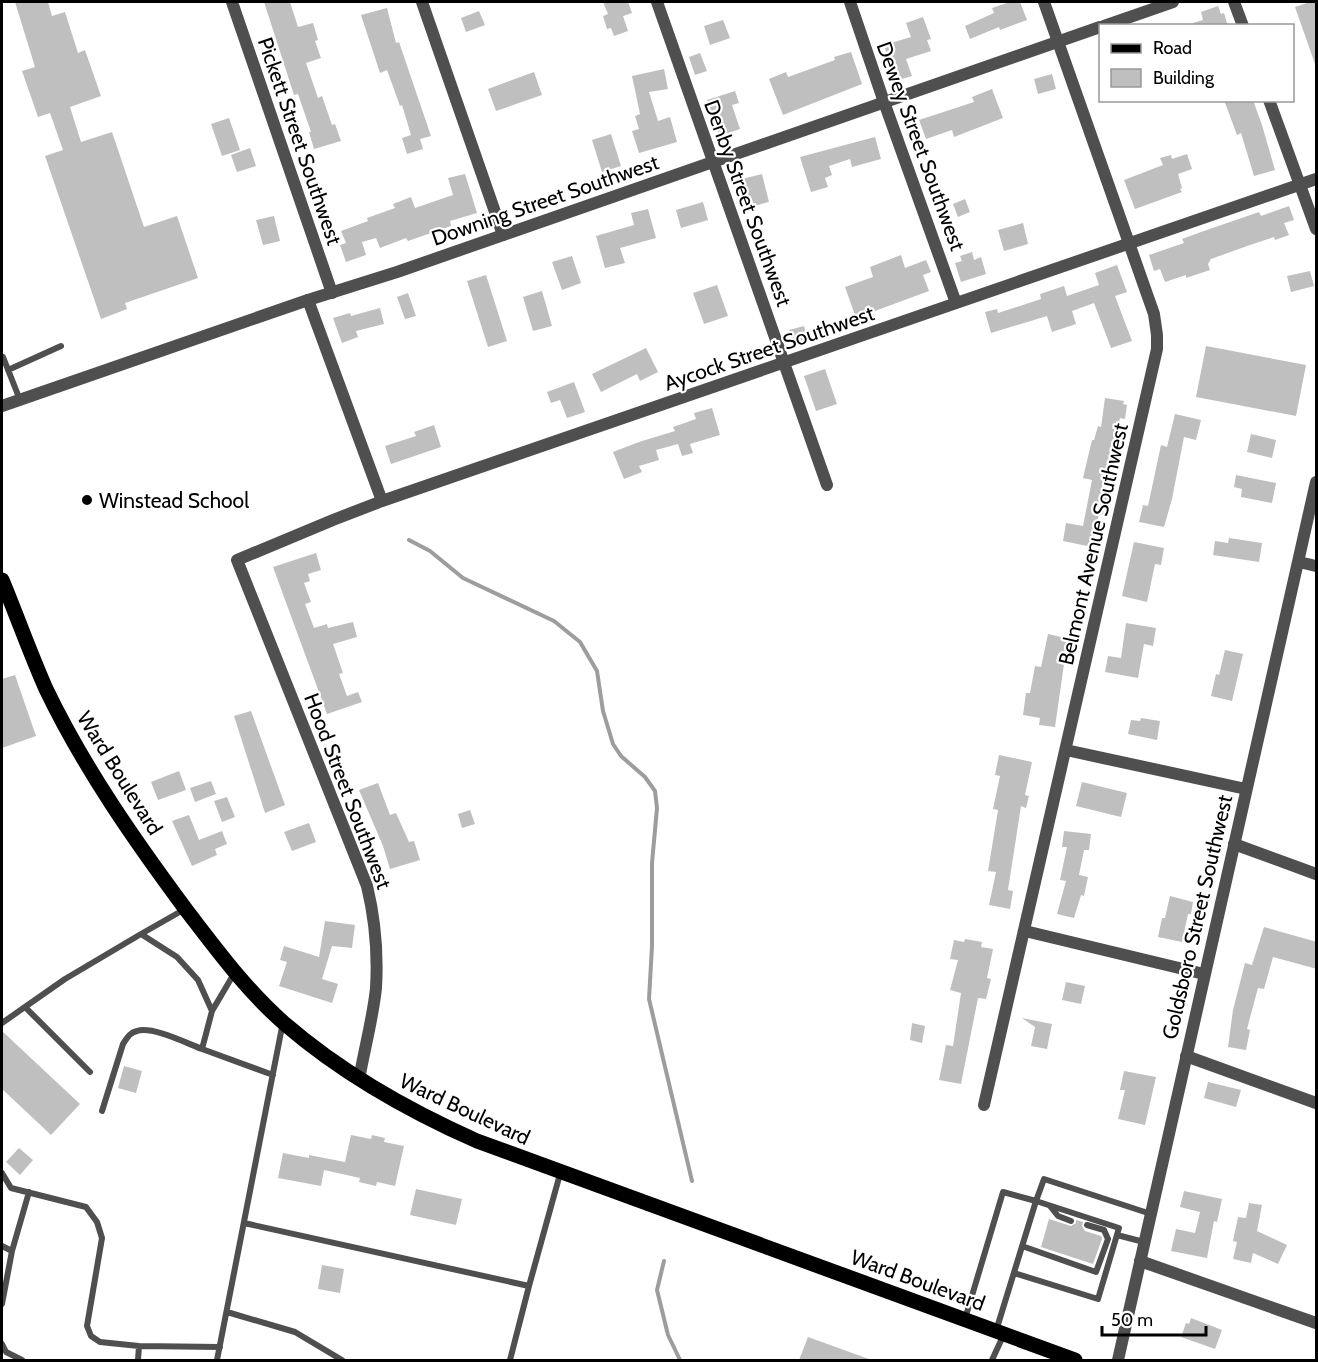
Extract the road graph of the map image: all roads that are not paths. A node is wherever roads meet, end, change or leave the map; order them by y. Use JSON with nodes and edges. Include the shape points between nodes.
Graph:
{"nodes":[{"id":1,"x":232,"y":2,"type":"edge"},
{"id":2,"x":422,"y":2,"type":"edge"},
{"id":3,"x":657,"y":2,"type":"edge"},
{"id":4,"x":850,"y":2,"type":"edge"},
{"id":5,"x":1044,"y":2,"type":"edge"},
{"id":6,"x":1173,"y":2,"type":"edge"},
{"id":7,"x":1234,"y":2,"type":"edge"},
{"id":8,"x":1108,"y":24,"type":"edge"},
{"id":9,"x":1242,"y":24,"type":"edge"},
{"id":10,"x":1099,"y":27,"type":"edge"},
{"id":11,"x":1058,"y":41,"type":"junction"},
{"id":12,"x":884,"y":102,"type":"junction"},
{"id":13,"x":1270,"y":102,"type":"edge"},
{"id":14,"x":712,"y":162,"type":"junction"},
{"id":15,"x":1317,"y":179,"type":"edge"},
{"id":16,"x":1299,"y":185,"type":"junction"},
{"id":17,"x":1317,"y":229,"type":"edge"},
{"id":18,"x":503,"y":235,"type":"junction"},
{"id":19,"x":1129,"y":244,"type":"junction"},
{"id":20,"x":332,"y":293,"type":"junction"},
{"id":21,"x":308,"y":300,"type":"junction"},
{"id":22,"x":956,"y":303,"type":"junction"},
{"id":23,"x":61,"y":346,"type":"dead end"},
{"id":24,"x":2,"y":358,"type":"edge"},
{"id":25,"x":784,"y":363,"type":"junction"},
{"id":26,"x":8,"y":370,"type":"junction"},
{"id":27,"x":20,"y":400,"type":"junction"},
{"id":28,"x":2,"y":406,"type":"edge"},
{"id":29,"x":1317,"y":482,"type":"edge"},
{"id":30,"x":827,"y":485,"type":"dead end"},
{"id":31,"x":382,"y":501,"type":"junction"},
{"id":32,"x":237,"y":560,"type":"joint"},
{"id":33,"x":1299,"y":562,"type":"junction"},
{"id":34,"x":1317,"y":566,"type":"edge"},
{"id":35,"x":2,"y":580,"type":"edge"},
{"id":36,"x":1066,"y":750,"type":"junction"},
{"id":37,"x":1246,"y":789,"type":"junction"},
{"id":38,"x":1234,"y":844,"type":"junction"},
{"id":39,"x":1317,"y":874,"type":"edge"},
{"id":40,"x":185,"y":908,"type":"junction"},
{"id":41,"x":1025,"y":931,"type":"junction"},
{"id":42,"x":141,"y":934,"type":"junction"},
{"id":43,"x":235,"y":972,"type":"junction"},
{"id":44,"x":1204,"y":974,"type":"junction"},
{"id":45,"x":25,"y":1007,"type":"junction"},
{"id":46,"x":212,"y":1011,"type":"junction"},
{"id":47,"x":283,"y":1022,"type":"junction"},
{"id":48,"x":2,"y":1023,"type":"edge"},
{"id":49,"x":202,"y":1049,"type":"junction"},
{"id":50,"x":1186,"y":1056,"type":"junction"},
{"id":51,"x":90,"y":1072,"type":"dead end"},
{"id":52,"x":273,"y":1075,"type":"junction"},
{"id":53,"x":359,"y":1080,"type":"junction"},
{"id":54,"x":1317,"y":1103,"type":"edge"},
{"id":55,"x":984,"y":1105,"type":"dead end"},
{"id":56,"x":102,"y":1111,"type":"dead end"},
{"id":57,"x":2,"y":1173,"type":"edge"},
{"id":58,"x":561,"y":1173,"type":"junction"},
{"id":59,"x":29,"y":1192,"type":"junction"},
{"id":60,"x":1035,"y":1201,"type":"junction"},
{"id":61,"x":1050,"y":1205,"type":"junction"},
{"id":62,"x":1150,"y":1214,"type":"junction"},
{"id":63,"x":1071,"y":1221,"type":"dead end"},
{"id":64,"x":244,"y":1223,"type":"junction"},
{"id":65,"x":1087,"y":1225,"type":"dead end"},
{"id":66,"x":1117,"y":1235,"type":"junction"},
{"id":67,"x":1144,"y":1242,"type":"junction"},
{"id":68,"x":2,"y":1246,"type":"edge"},
{"id":69,"x":1022,"y":1246,"type":"junction"},
{"id":70,"x":12,"y":1251,"type":"junction"},
{"id":71,"x":1140,"y":1261,"type":"junction"},
{"id":72,"x":1014,"y":1273,"type":"junction"},
{"id":73,"x":529,"y":1286,"type":"junction"},
{"id":74,"x":2,"y":1304,"type":"edge"},
{"id":75,"x":227,"y":1312,"type":"junction"},
{"id":76,"x":965,"y":1319,"type":"junction"},
{"id":77,"x":1317,"y":1323,"type":"edge"},
{"id":78,"x":1000,"y":1332,"type":"junction"},
{"id":79,"x":2,"y":1344,"type":"edge"},
{"id":80,"x":139,"y":1346,"type":"junction"},
{"id":81,"x":220,"y":1347,"type":"junction"},
{"id":82,"x":22,"y":1360,"type":"edge"},
{"id":83,"x":138,"y":1360,"type":"edge"},
{"id":84,"x":217,"y":1360,"type":"edge"},
{"id":85,"x":342,"y":1360,"type":"edge"},
{"id":86,"x":510,"y":1360,"type":"edge"},
{"id":87,"x":992,"y":1360,"type":"edge"},
{"id":88,"x":1075,"y":1360,"type":"edge"},
{"id":89,"x":1118,"y":1360,"type":"edge"}],
"edges":[{"from":1,"to":20,"type":"street","name":"Pickett Street Southwest"},
{"from":2,"to":18,"type":"street"},
{"from":3,"to":14,"type":"street","name":"Denby Street Southwest"},
{"from":4,"to":12,"type":"street","name":"Dewey Street Southwest"},
{"from":5,"to":11,"type":"street","name":"Belmont Avenue Southwest"},
{"from":6,"to":8,"type":"street","name":"Downing Street Southwest"},
{"from":7,"to":9,"type":"street"},
{"from":10,"to":11,"type":"street","name":"Downing Street Southwest"},
{"from":11,"to":12,"type":"street","name":"Downing Street Southwest"},
{"from":11,"to":19,"type":"street","name":"Belmont Avenue Southwest"},
{"from":12,"to":14,"type":"street","name":"Downing Street Southwest"},
{"from":12,"to":22,"type":"street","name":"Dewey Street Southwest"},
{"from":13,"to":16,"type":"street"},
{"from":14,"to":18,"type":"street","name":"Downing Street Southwest"},
{"from":14,"to":25,"type":"street","name":"Denby Street Southwest"},
{"from":15,"to":16,"type":"street","name":"Aycock Street Southwest"},
{"from":16,"to":17,"type":"street"},
{"from":16,"to":19,"type":"street","name":"Aycock Street Southwest"},
{"from":18,"to":20,"type":"street","name":"Downing Street Southwest"},
{"from":19,"to":22,"type":"street","name":"Aycock Street Southwest"},
{"from":19,"to":36,"type":"street","name":"Belmont Avenue Southwest","via":[[1154,314],[1157,349]]},
{"from":20,"to":21,"type":"street","name":"Downing Street Southwest"},
{"from":21,"to":27,"type":"street","name":"Downing Street Southwest"},
{"from":21,"to":31,"type":"street"},
{"from":22,"to":25,"type":"street","name":"Aycock Street Southwest"},
{"from":23,"to":26,"type":"lane"},
{"from":24,"to":26,"type":"lane"},
{"from":25,"to":30,"type":"street","name":"Denby Street Southwest"},
{"from":25,"to":31,"type":"street","name":"Aycock Street Southwest"},
{"from":26,"to":27,"type":"lane"},
{"from":27,"to":28,"type":"street","name":"Downing Street Southwest"},
{"from":29,"to":33,"type":"street","name":"Goldsboro Street Southwest"},
{"from":31,"to":32,"type":"street","name":"Aycock Street Southwest"},
{"from":32,"to":53,"type":"street","name":"Hood Street Southwest","via":[[373,908],[376,990]]},
{"from":33,"to":34,"type":"street"},
{"from":33,"to":37,"type":"street","name":"Goldsboro Street Southwest"},
{"from":35,"to":40,"type":"main road","name":"Ward Boulevard","via":[[67,731],[116,810]]},
{"from":36,"to":37,"type":"street"},
{"from":36,"to":41,"type":"street","name":"Belmont Avenue Southwest"},
{"from":37,"to":38,"type":"street","name":"Goldsboro Street Southwest"},
{"from":38,"to":39,"type":"street"},
{"from":38,"to":44,"type":"street","name":"Goldsboro Street Southwest"},
{"from":40,"to":42,"type":"lane"},
{"from":40,"to":43,"type":"main road","name":"Ward Boulevard"},
{"from":41,"to":44,"type":"street"},
{"from":41,"to":55,"type":"street","name":"Belmont Avenue Southwest"},
{"from":42,"to":45,"type":"lane"},
{"from":42,"to":46,"type":"lane","via":[[177,957],[198,980]]},
{"from":43,"to":46,"type":"lane"},
{"from":43,"to":47,"type":"main road","name":"Ward Boulevard"},
{"from":44,"to":50,"type":"street","name":"Goldsboro Street Southwest"},
{"from":45,"to":48,"type":"lane"},
{"from":45,"to":51,"type":"lane"},
{"from":46,"to":49,"type":"lane"},
{"from":47,"to":52,"type":"lane"},
{"from":47,"to":53,"type":"main road","name":"Ward Boulevard"},
{"from":49,"to":52,"type":"lane"},
{"from":49,"to":56,"type":"lane","via":[[148,1030],[129,1035]]},
{"from":50,"to":54,"type":"street"},
{"from":50,"to":62,"type":"street","name":"Goldsboro Street Southwest"},
{"from":52,"to":64,"type":"lane"},
{"from":53,"to":58,"type":"main road","name":"Ward Boulevard","via":[[425,1118]]},
{"from":57,"to":59,"type":"lane","via":[[11,1188]]},
{"from":58,"to":73,"type":"lane"},
{"from":58,"to":76,"type":"main road","name":"Ward Boulevard"},
{"from":59,"to":70,"type":"lane"},
{"from":59,"to":80,"type":"lane","via":[[86,1207],[97,1222],[102,1238],[87,1326],[91,1336],[100,1342]]},
{"from":60,"to":61,"type":"lane"},
{"from":60,"to":62,"type":"lane","via":[[1044,1179]]},
{"from":60,"to":69,"type":"lane"},
{"from":60,"to":76,"type":"lane","via":[[1003,1192]]},
{"from":61,"to":63,"type":"lane","via":[[1058,1216]]},
{"from":61,"to":66,"type":"lane","via":[[1119,1228]]},
{"from":62,"to":67,"type":"street","name":"Goldsboro Street Southwest"},
{"from":64,"to":73,"type":"lane"},
{"from":64,"to":75,"type":"lane"},
{"from":65,"to":69,"type":"lane","via":[[1104,1230],[1108,1239],[1096,1272]]},
{"from":66,"to":67,"type":"lane"},
{"from":66,"to":72,"type":"lane","via":[[1098,1299]]},
{"from":67,"to":71,"type":"street","name":"Goldsboro Street Southwest"},
{"from":68,"to":70,"type":"lane"},
{"from":69,"to":72,"type":"lane"},
{"from":70,"to":74,"type":"lane"},
{"from":71,"to":77,"type":"street"},
{"from":71,"to":89,"type":"street","name":"Goldsboro Street Southwest"},
{"from":72,"to":78,"type":"lane"},
{"from":73,"to":86,"type":"lane"},
{"from":75,"to":81,"type":"lane"},
{"from":75,"to":85,"type":"lane","via":[[295,1332]]},
{"from":76,"to":78,"type":"main road","name":"Ward Boulevard"},
{"from":78,"to":87,"type":"lane"},
{"from":78,"to":88,"type":"main road","name":"Ward Boulevard"},
{"from":79,"to":82,"type":"lane","via":[[6,1352]]},
{"from":80,"to":81,"type":"lane"},
{"from":80,"to":83,"type":"lane"},
{"from":81,"to":84,"type":"lane"}]}
